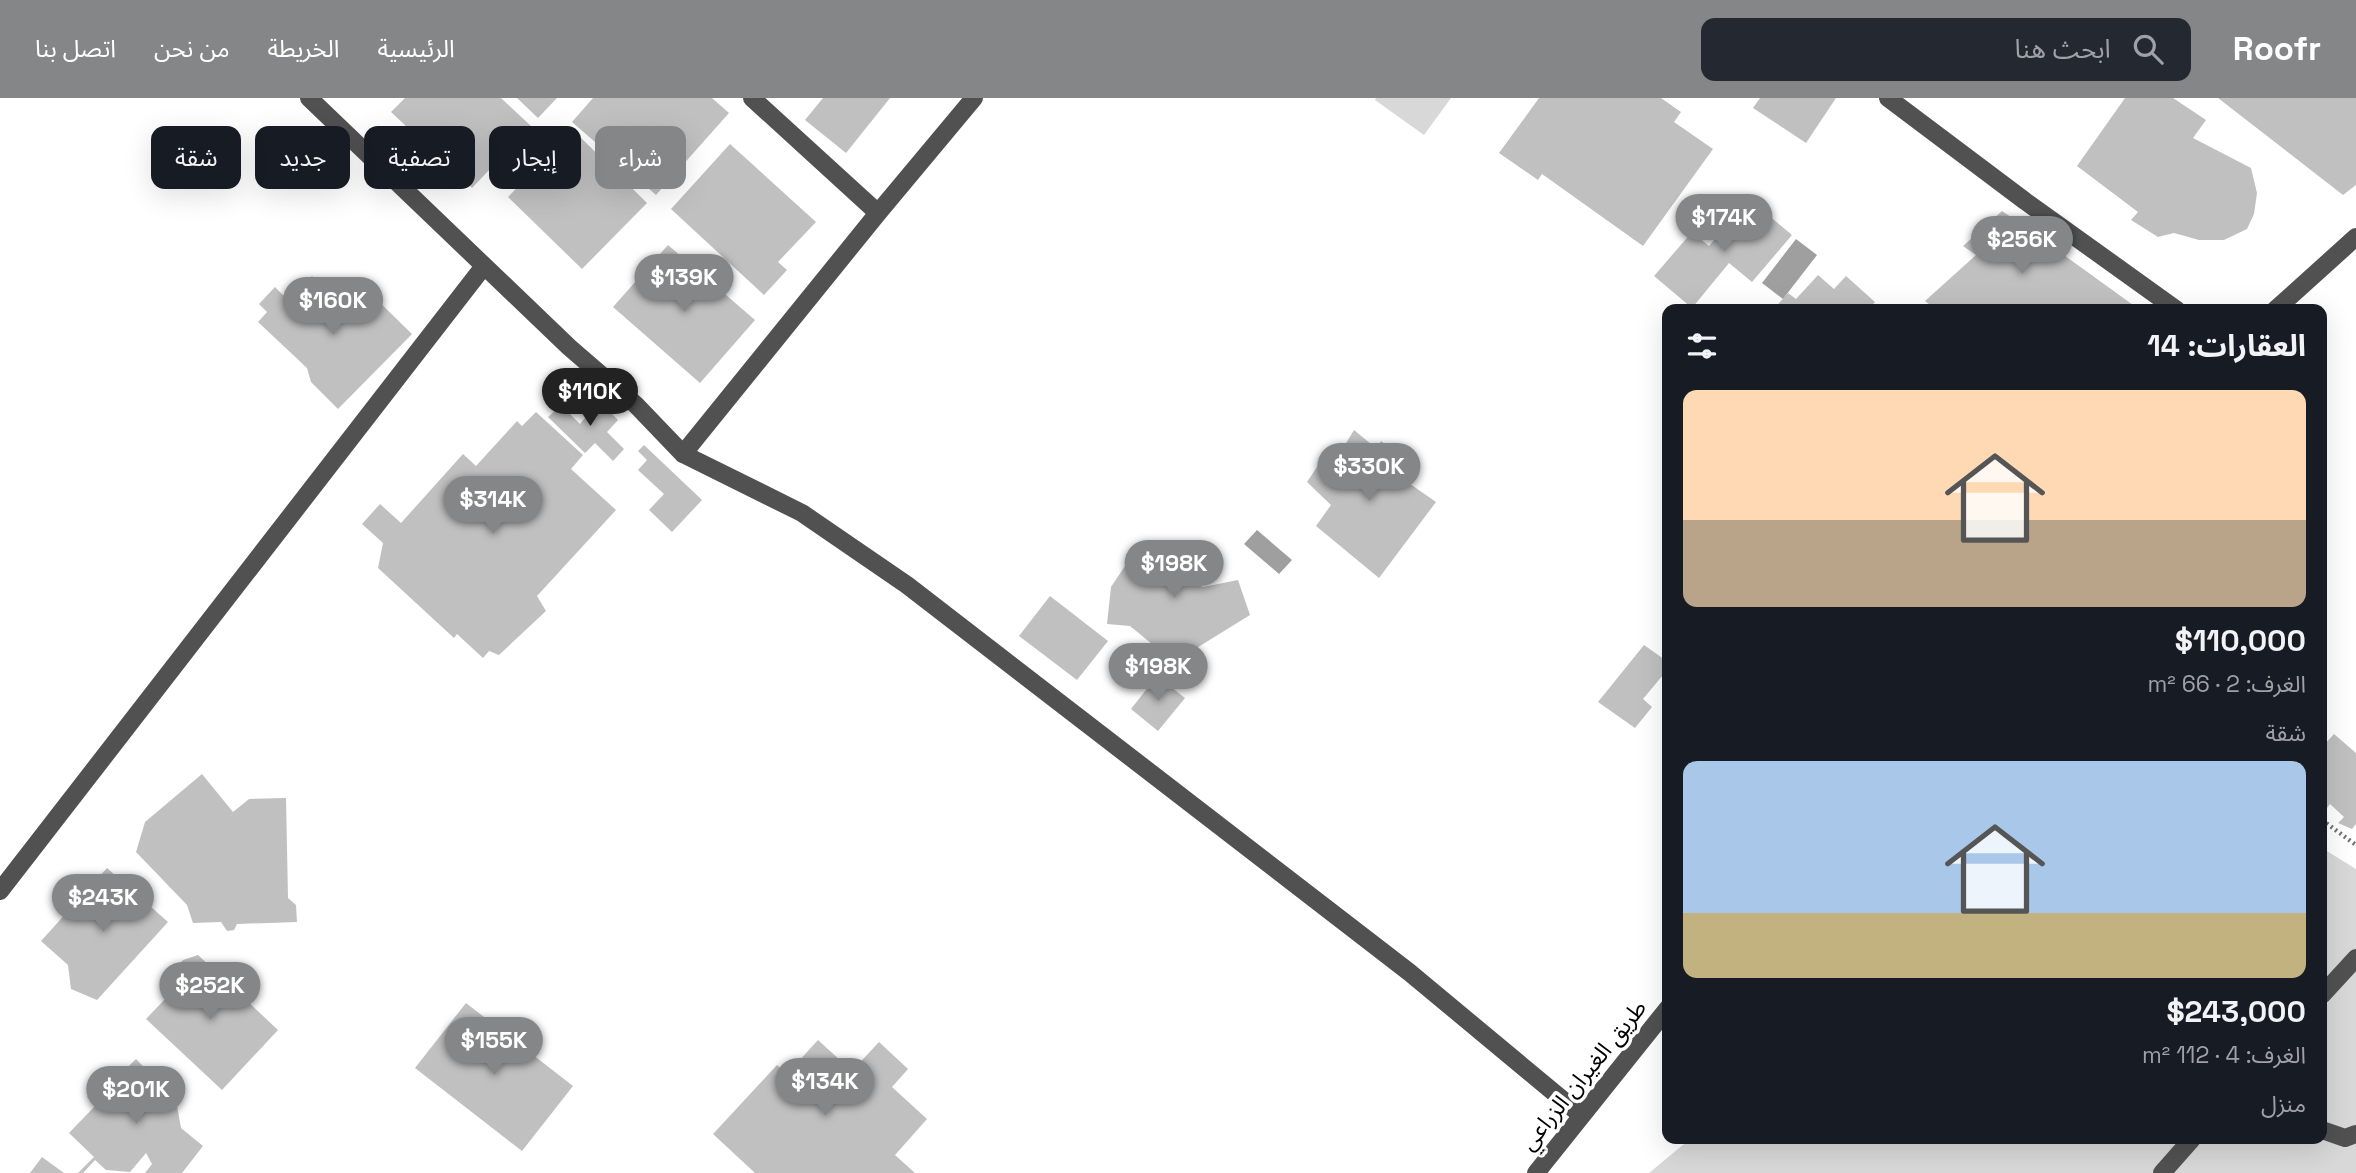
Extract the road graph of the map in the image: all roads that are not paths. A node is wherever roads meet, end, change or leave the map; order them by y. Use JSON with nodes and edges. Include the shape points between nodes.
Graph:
{"nodes":[{"id":1,"x":309,"y":98,"type":"edge"},
{"id":2,"x":752,"y":98,"type":"edge"},
{"id":3,"x":974,"y":98,"type":"edge"},
{"id":4,"x":1888,"y":98,"type":"edge"},
{"id":5,"x":878,"y":213,"type":"junction"},
{"id":6,"x":2356,"y":237,"type":"edge"},
{"id":7,"x":484,"y":266,"type":"junction"},
{"id":8,"x":2169,"y":304,"type":"edge"},
{"id":9,"x":2282,"y":304,"type":"edge"},
{"id":10,"x":683,"y":454,"type":"junction"},
{"id":11,"x":0,"y":891,"type":"edge"},
{"id":12,"x":2356,"y":958,"type":"edge"},
{"id":13,"x":2327,"y":990,"type":"edge"},
{"id":14,"x":1662,"y":1015,"type":"edge"},
{"id":15,"x":1581,"y":1115,"type":"junction"},
{"id":16,"x":2327,"y":1132,"type":"edge"},
{"id":17,"x":2356,"y":1134,"type":"edge"},
{"id":18,"x":2188,"y":1144,"type":"edge"},
{"id":19,"x":1536,"y":1173,"type":"edge"},
{"id":20,"x":2162,"y":1173,"type":"edge"}],
"edges":[{"from":1,"to":7,"type":"street"},
{"from":2,"to":5,"type":"street"},
{"from":3,"to":5,"type":"street"},
{"from":4,"to":8,"type":"street"},
{"from":5,"to":10,"type":"street"},
{"from":6,"to":9,"type":"street"},
{"from":7,"to":10,"type":"street"},
{"from":7,"to":11,"type":"street"},
{"from":10,"to":15,"type":"street","via":[[802,513],[907,585],[1409,972]]},
{"from":12,"to":13,"type":"street"},
{"from":14,"to":15,"type":"street","name":"طريق الغيران الزراعي"},
{"from":15,"to":19,"type":"street","name":"طريق الغيران الزراعي"},
{"from":16,"to":17,"type":"street","via":[[2345,1138]]},
{"from":18,"to":20,"type":"street"}]}
